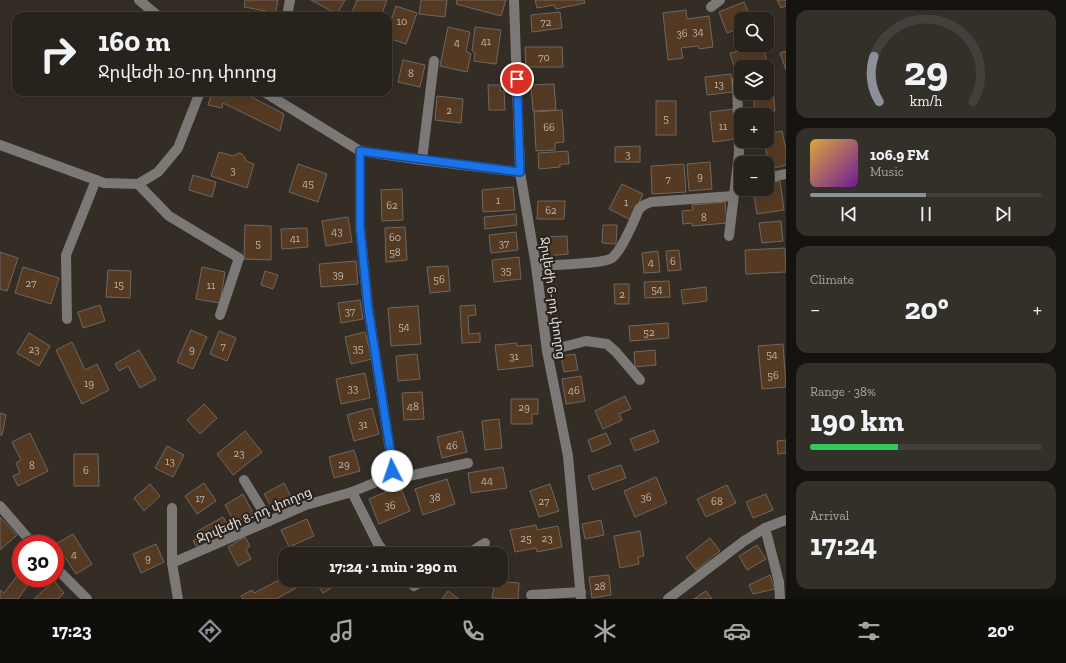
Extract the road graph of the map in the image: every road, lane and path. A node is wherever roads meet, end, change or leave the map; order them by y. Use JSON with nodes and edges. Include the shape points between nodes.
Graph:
{"nodes":[{"id":1,"x":139,"y":0,"type":"edge"},
{"id":2,"x":290,"y":0,"type":"edge"},
{"id":3,"x":514,"y":0,"type":"edge"},
{"id":4,"x":720,"y":0,"type":"edge"},
{"id":5,"x":711,"y":7,"type":"dead end"},
{"id":6,"x":153,"y":12,"type":"edge"},
{"id":7,"x":288,"y":12,"type":"edge"},
{"id":8,"x":434,"y":61,"type":"dead end"},
{"id":9,"x":198,"y":96,"type":"edge"},
{"id":10,"x":271,"y":96,"type":"edge"},
{"id":11,"x":738,"y":100,"type":"edge"},
{"id":12,"x":0,"y":145,"type":"edge"},
{"id":13,"x":360,"y":151,"type":"junction"},
{"id":14,"x":739,"y":156,"type":"edge"},
{"id":15,"x":422,"y":160,"type":"junction"},
{"id":16,"x":520,"y":172,"type":"junction"},
{"id":17,"x":786,"y":174,"type":"edge"},
{"id":18,"x":774,"y":177,"type":"edge"},
{"id":19,"x":96,"y":180,"type":"junction"},
{"id":20,"x":138,"y":184,"type":"junction"},
{"id":21,"x":734,"y":196,"type":"joint"},
{"id":22,"x":729,"y":236,"type":"dead end"},
{"id":23,"x":536,"y":266,"type":"junction"},
{"id":24,"x":220,"y":315,"type":"dead end"},
{"id":25,"x":67,"y":319,"type":"dead end"},
{"id":26,"x":547,"y":351,"type":"junction"},
{"id":27,"x":640,"y":380,"type":"dead end"},
{"id":28,"x":468,"y":463,"type":"dead end"},
{"id":29,"x":386,"y":478,"type":"junction"},
{"id":30,"x":244,"y":480,"type":"dead end"},
{"id":31,"x":352,"y":492,"type":"junction"},
{"id":32,"x":0,"y":506,"type":"edge"},
{"id":33,"x":172,"y":508,"type":"dead end"},
{"id":34,"x":786,"y":520,"type":"edge"},
{"id":35,"x":268,"y":521,"type":"junction"},
{"id":36,"x":765,"y":528,"type":"junction"},
{"id":37,"x":25,"y":535,"type":"edge"},
{"id":38,"x":485,"y":543,"type":"dead end"},
{"id":39,"x":380,"y":547,"type":"edge"},
{"id":40,"x":479,"y":547,"type":"edge"},
{"id":41,"x":172,"y":563,"type":"junction"},
{"id":42,"x":64,"y":576,"type":"edge"},
{"id":43,"x":531,"y":595,"type":"dead end"},
{"id":44,"x":581,"y":596,"type":"edge"},
{"id":45,"x":87,"y":599,"type":"edge"},
{"id":46,"x":178,"y":599,"type":"edge"},
{"id":47,"x":668,"y":599,"type":"edge"},
{"id":48,"x":780,"y":599,"type":"edge"}],
"edges":[{"from":1,"to":6,"type":"street"},
{"from":2,"to":7,"type":"street"},
{"from":3,"to":16,"type":"street","name":"Ջրվեժի 6-րդ փողոց"},
{"from":4,"to":5,"type":"street"},
{"from":8,"to":15,"type":"street"},
{"from":9,"to":20,"type":"street","via":[[178,148],[158,172]]},
{"from":10,"to":13,"type":"street"},
{"from":11,"to":14,"type":"street"},
{"from":12,"to":19,"type":"street"},
{"from":13,"to":15,"type":"street"},
{"from":13,"to":29,"type":"street","via":[[360,227],[368,307],[392,462],[392,471]]},
{"from":15,"to":16,"type":"street"},
{"from":16,"to":23,"type":"street","name":"Ջրվեժի 6-րդ փողոց"},
{"from":17,"to":18,"type":"street"},
{"from":19,"to":20,"type":"street","via":[[104,183]]},
{"from":19,"to":25,"type":"street","via":[[66,255]]},
{"from":20,"to":24,"type":"street","via":[[169,216],[239,258]]},
{"from":21,"to":22,"type":"street"},
{"from":21,"to":23,"type":"street","via":[[644,204],[612,258],[601,262]]},
{"from":23,"to":26,"type":"street","name":"Ջրվեժի 6-րդ փողոց"},
{"from":26,"to":27,"type":"street","via":[[586,342],[607,344]]},
{"from":26,"to":44,"type":"street","name":"Ջրվեժի 6-րդ փողոց","via":[[568,456]]},
{"from":28,"to":29,"type":"street","name":"Ջրվեժի 8-րդ փողոց","via":[[404,477]]},
{"from":29,"to":31,"type":"street","name":"Ջրվեժի 8-րդ փողոց"},
{"from":30,"to":35,"type":"street"},
{"from":31,"to":35,"type":"street","name":"Ջրվեժի 8-րդ փողոց","via":[[306,505]]},
{"from":31,"to":39,"type":"street"},
{"from":32,"to":37,"type":"street"},
{"from":33,"to":41,"type":"street"},
{"from":34,"to":36,"type":"street"},
{"from":35,"to":41,"type":"street","name":"Ջրվեժի 8-րդ փողոց"},
{"from":36,"to":47,"type":"street","via":[[744,540]]},
{"from":36,"to":48,"type":"street","via":[[779,582]]},
{"from":38,"to":40,"type":"street"},
{"from":41,"to":46,"type":"street"},
{"from":42,"to":45,"type":"street"},
{"from":43,"to":44,"type":"street"}]}
